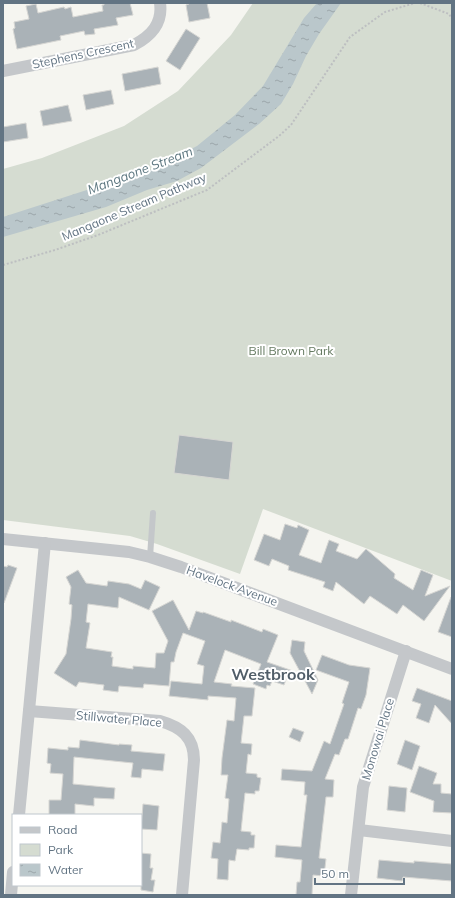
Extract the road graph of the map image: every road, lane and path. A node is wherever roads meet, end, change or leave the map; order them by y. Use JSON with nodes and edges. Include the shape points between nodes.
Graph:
{"nodes":[{"id":1,"x":160,"y":3,"type":"edge"},
{"id":2,"x":415,"y":3,"type":"edge"},
{"id":3,"x":420,"y":3,"type":"edge"},
{"id":4,"x":452,"y":19,"type":"edge"},
{"id":5,"x":3,"y":71,"type":"edge"},
{"id":6,"x":3,"y":265,"type":"edge"},
{"id":7,"x":153,"y":513,"type":"dead end"},
{"id":8,"x":3,"y":539,"type":"edge"},
{"id":9,"x":45,"y":543,"type":"junction"},
{"id":10,"x":150,"y":557,"type":"junction"},
{"id":11,"x":406,"y":651,"type":"junction"},
{"id":12,"x":452,"y":669,"type":"edge"},
{"id":13,"x":30,"y":711,"type":"junction"},
{"id":14,"x":19,"y":814,"type":"edge"},
{"id":15,"x":359,"y":830,"type":"junction"},
{"id":16,"x":452,"y":841,"type":"edge"},
{"id":17,"x":12,"y":884,"type":"edge"},
{"id":18,"x":11,"y":895,"type":"edge"},
{"id":19,"x":182,"y":895,"type":"edge"},
{"id":20,"x":351,"y":895,"type":"edge"}],
"edges":[{"from":1,"to":5,"type":"street","name":"Stephens Crescent","via":[[157,25],[151,34],[134,45]]},
{"from":2,"to":6,"type":"path","name":"Mangaone Stream Pathway","via":[[384,12],[350,38],[291,125],[206,190],[98,235]]},
{"from":3,"to":4,"type":"path","via":[[449,14]]},
{"from":7,"to":10,"type":"lane"},
{"from":8,"to":9,"type":"street","name":"Havelock Avenue"},
{"from":9,"to":10,"type":"street","name":"Havelock Avenue","via":[[110,549]]},
{"from":9,"to":13,"type":"street"},
{"from":10,"to":11,"type":"street","name":"Havelock Avenue"},
{"from":11,"to":12,"type":"street","name":"Havelock Avenue"},
{"from":11,"to":15,"type":"street","name":"Monowai Place","via":[[363,788]]},
{"from":13,"to":14,"type":"street"},
{"from":13,"to":19,"type":"street","name":"Stillwater Place","via":[[160,721],[179,728],[185,734],[191,743],[194,760]]},
{"from":15,"to":16,"type":"street"},
{"from":15,"to":20,"type":"street","name":"Monowai Place"},
{"from":17,"to":18,"type":"street"}]}
